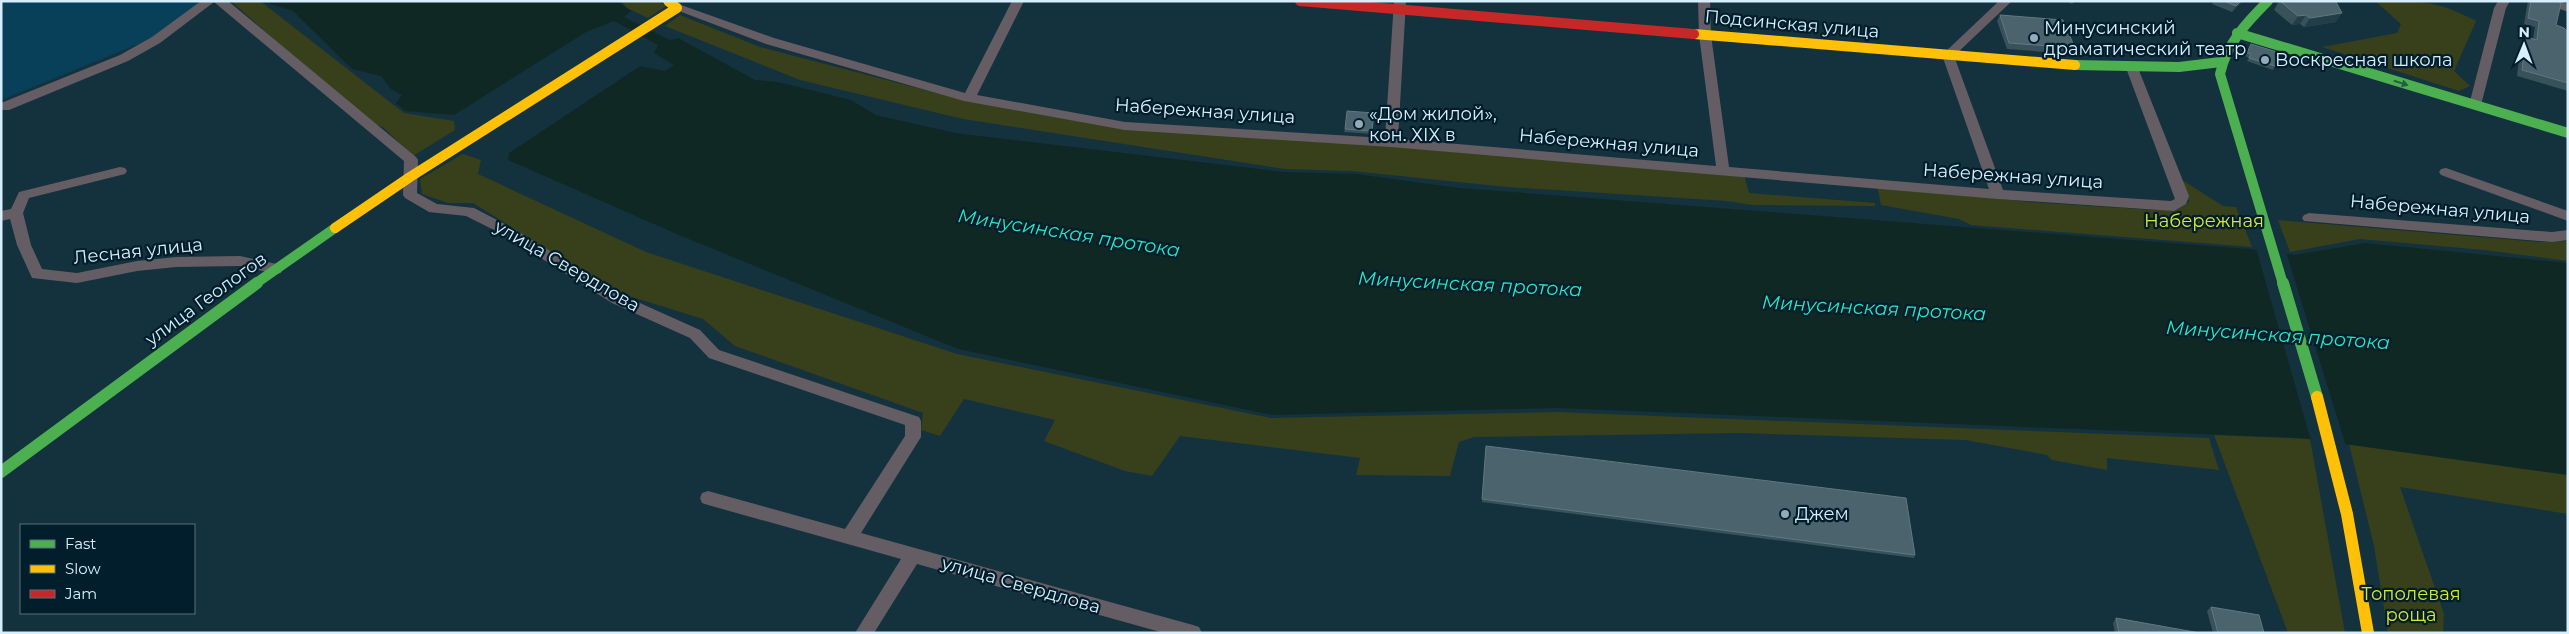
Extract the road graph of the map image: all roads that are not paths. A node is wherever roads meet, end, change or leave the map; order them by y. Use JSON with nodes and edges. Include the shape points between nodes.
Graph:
{"nodes":[{"id":1,"x":209,"y":1,"type":"edge"},
{"id":2,"x":220,"y":1,"type":"edge"},
{"id":3,"x":1018,"y":1,"type":"edge"},
{"id":4,"x":1300,"y":1,"type":"edge"},
{"id":5,"x":1704,"y":1,"type":"edge"},
{"id":6,"x":2006,"y":1,"type":"edge"},
{"id":7,"x":2268,"y":1,"type":"edge"},
{"id":8,"x":2504,"y":1,"type":"edge"},
{"id":9,"x":2545,"y":1,"type":"edge"},
{"id":10,"x":672,"y":4,"type":"edge"},
{"id":11,"x":1400,"y":5,"type":"edge"},
{"id":12,"x":2568,"y":8,"type":"edge"},
{"id":13,"x":2237,"y":33,"type":"junction"},
{"id":14,"x":1705,"y":35,"type":"junction"},
{"id":15,"x":1948,"y":55,"type":"junction"},
{"id":16,"x":2221,"y":62,"type":"junction"},
{"id":17,"x":2132,"y":68,"type":"junction"},
{"id":18,"x":969,"y":98,"type":"junction"},
{"id":19,"x":2475,"y":106,"type":"junction"},
{"id":20,"x":4,"y":107,"type":"dead end"},
{"id":21,"x":2568,"y":133,"type":"edge"},
{"id":22,"x":1391,"y":143,"type":"junction"},
{"id":23,"x":120,"y":171,"type":"dead end"},
{"id":24,"x":1723,"y":171,"type":"junction"},
{"id":25,"x":2446,"y":172,"type":"dead end"},
{"id":26,"x":410,"y":177,"type":"junction"},
{"id":27,"x":1998,"y":194,"type":"junction"},
{"id":28,"x":8,"y":215,"type":"edge"},
{"id":29,"x":2568,"y":216,"type":"edge"},
{"id":30,"x":2309,"y":218,"type":"dead end"},
{"id":31,"x":2568,"y":235,"type":"edge"},
{"id":32,"x":276,"y":269,"type":"junction"},
{"id":33,"x":1,"y":472,"type":"edge"},
{"id":34,"x":708,"y":498,"type":"dead end"},
{"id":35,"x":849,"y":537,"type":"junction"},
{"id":36,"x":913,"y":555,"type":"junction"},
{"id":37,"x":864,"y":633,"type":"edge"},
{"id":38,"x":1193,"y":633,"type":"edge"},
{"id":39,"x":2368,"y":633,"type":"edge"}],
"edges":[{"from":1,"to":20,"type":"street","via":[[156,40],[124,58]]},
{"from":2,"to":26,"type":"street","name":"улица Свердлова","via":[[411,160]]},
{"from":3,"to":18,"type":"street"},
{"from":4,"to":11,"type":"street","name":"Подсинская улица"},
{"from":5,"to":14,"type":"street"},
{"from":6,"to":15,"type":"street"},
{"from":7,"to":13,"type":"street"},
{"from":8,"to":19,"type":"street"},
{"from":9,"to":12,"type":"street"},
{"from":10,"to":18,"type":"street","name":"Набережная улица","via":[[770,41]]},
{"from":10,"to":26,"type":"street","name":"улица Геологов","via":[[663,17]]},
{"from":11,"to":14,"type":"street","name":"Подсинская улица"},
{"from":11,"to":22,"type":"street"},
{"from":13,"to":16,"type":"street","via":[[2228,42]]},
{"from":13,"to":19,"type":"street","one_way":true},
{"from":14,"to":15,"type":"street","name":"Подсинская улица"},
{"from":14,"to":24,"type":"street"},
{"from":15,"to":17,"type":"street","name":"Подсинская улица"},
{"from":15,"to":27,"type":"street"},
{"from":16,"to":17,"type":"street","name":"Подсинская улица","via":[[2179,68]]},
{"from":16,"to":39,"type":"street","via":[[2224,88],[2335,456],[2358,558]]},
{"from":17,"to":27,"type":"street","name":"Набережная улица","via":[[2182,196],[2181,201],[2174,206]]},
{"from":18,"to":22,"type":"street","name":"Набережная улица","via":[[1125,126]]},
{"from":19,"to":21,"type":"street"},
{"from":22,"to":24,"type":"street","name":"Набережная улица"},
{"from":23,"to":28,"type":"street","name":"Лесная улица","via":[[24,195]]},
{"from":24,"to":27,"type":"street","name":"Набережная улица"},
{"from":25,"to":29,"type":"street"},
{"from":26,"to":32,"type":"street","name":"улица Геологов"},
{"from":26,"to":35,"type":"street","name":"улица Свердлова","via":[[410,195],[434,209],[469,210],[617,299],[695,334],[714,354],[913,421],[914,437]]},
{"from":28,"to":32,"type":"street","name":"Лесная улица","via":[[37,274],[77,278],[176,262],[240,261]]},
{"from":30,"to":31,"type":"street","name":"Набережная улица","via":[[2552,237]]},
{"from":32,"to":33,"type":"street","name":"улица Геологов"},
{"from":34,"to":35,"type":"street","name":"улица Свердлова"},
{"from":35,"to":36,"type":"street","name":"улица Свердлова"},
{"from":36,"to":37,"type":"street"},
{"from":36,"to":38,"type":"street","name":"улица Свердлова"}]}
